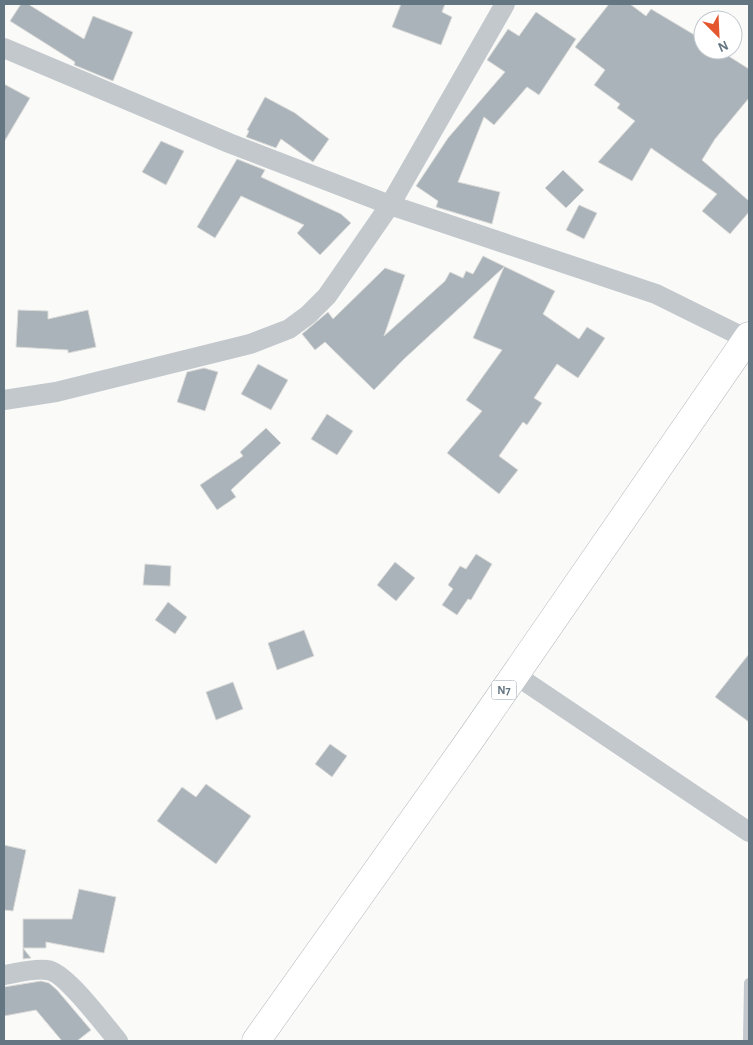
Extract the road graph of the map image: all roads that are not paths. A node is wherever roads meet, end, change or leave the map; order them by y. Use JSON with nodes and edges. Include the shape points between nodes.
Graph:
{"nodes":[{"id":1,"x":505,"y":4,"type":"edge"},
{"id":2,"x":4,"y":48,"type":"edge"},
{"id":3,"x":390,"y":205,"type":"junction"},
{"id":4,"x":748,"y":338,"type":"edge"},
{"id":5,"x":4,"y":400,"type":"edge"},
{"id":6,"x":514,"y":674,"type":"junction"},
{"id":7,"x":749,"y":832,"type":"edge"},
{"id":8,"x":4,"y":975,"type":"edge"},
{"id":9,"x":749,"y":984,"type":"edge"},
{"id":10,"x":118,"y":1041,"type":"edge"},
{"id":11,"x":256,"y":1041,"type":"edge"},
{"id":12,"x":748,"y":1041,"type":"edge"}],
"edges":[{"from":1,"to":3,"type":"street"},
{"from":2,"to":3,"type":"street","via":[[229,143]]},
{"from":3,"to":4,"type":"street","via":[[656,294]]},
{"from":3,"to":5,"type":"street","via":[[327,296],[289,329],[250,344],[56,392]]},
{"from":4,"to":6,"type":"highway","number":"N7"},
{"from":6,"to":7,"type":"street"},
{"from":6,"to":11,"type":"highway","number":"N7"},
{"from":8,"to":10,"type":"street","via":[[48,970],[62,978]]},
{"from":9,"to":12,"type":"lane"}]}
